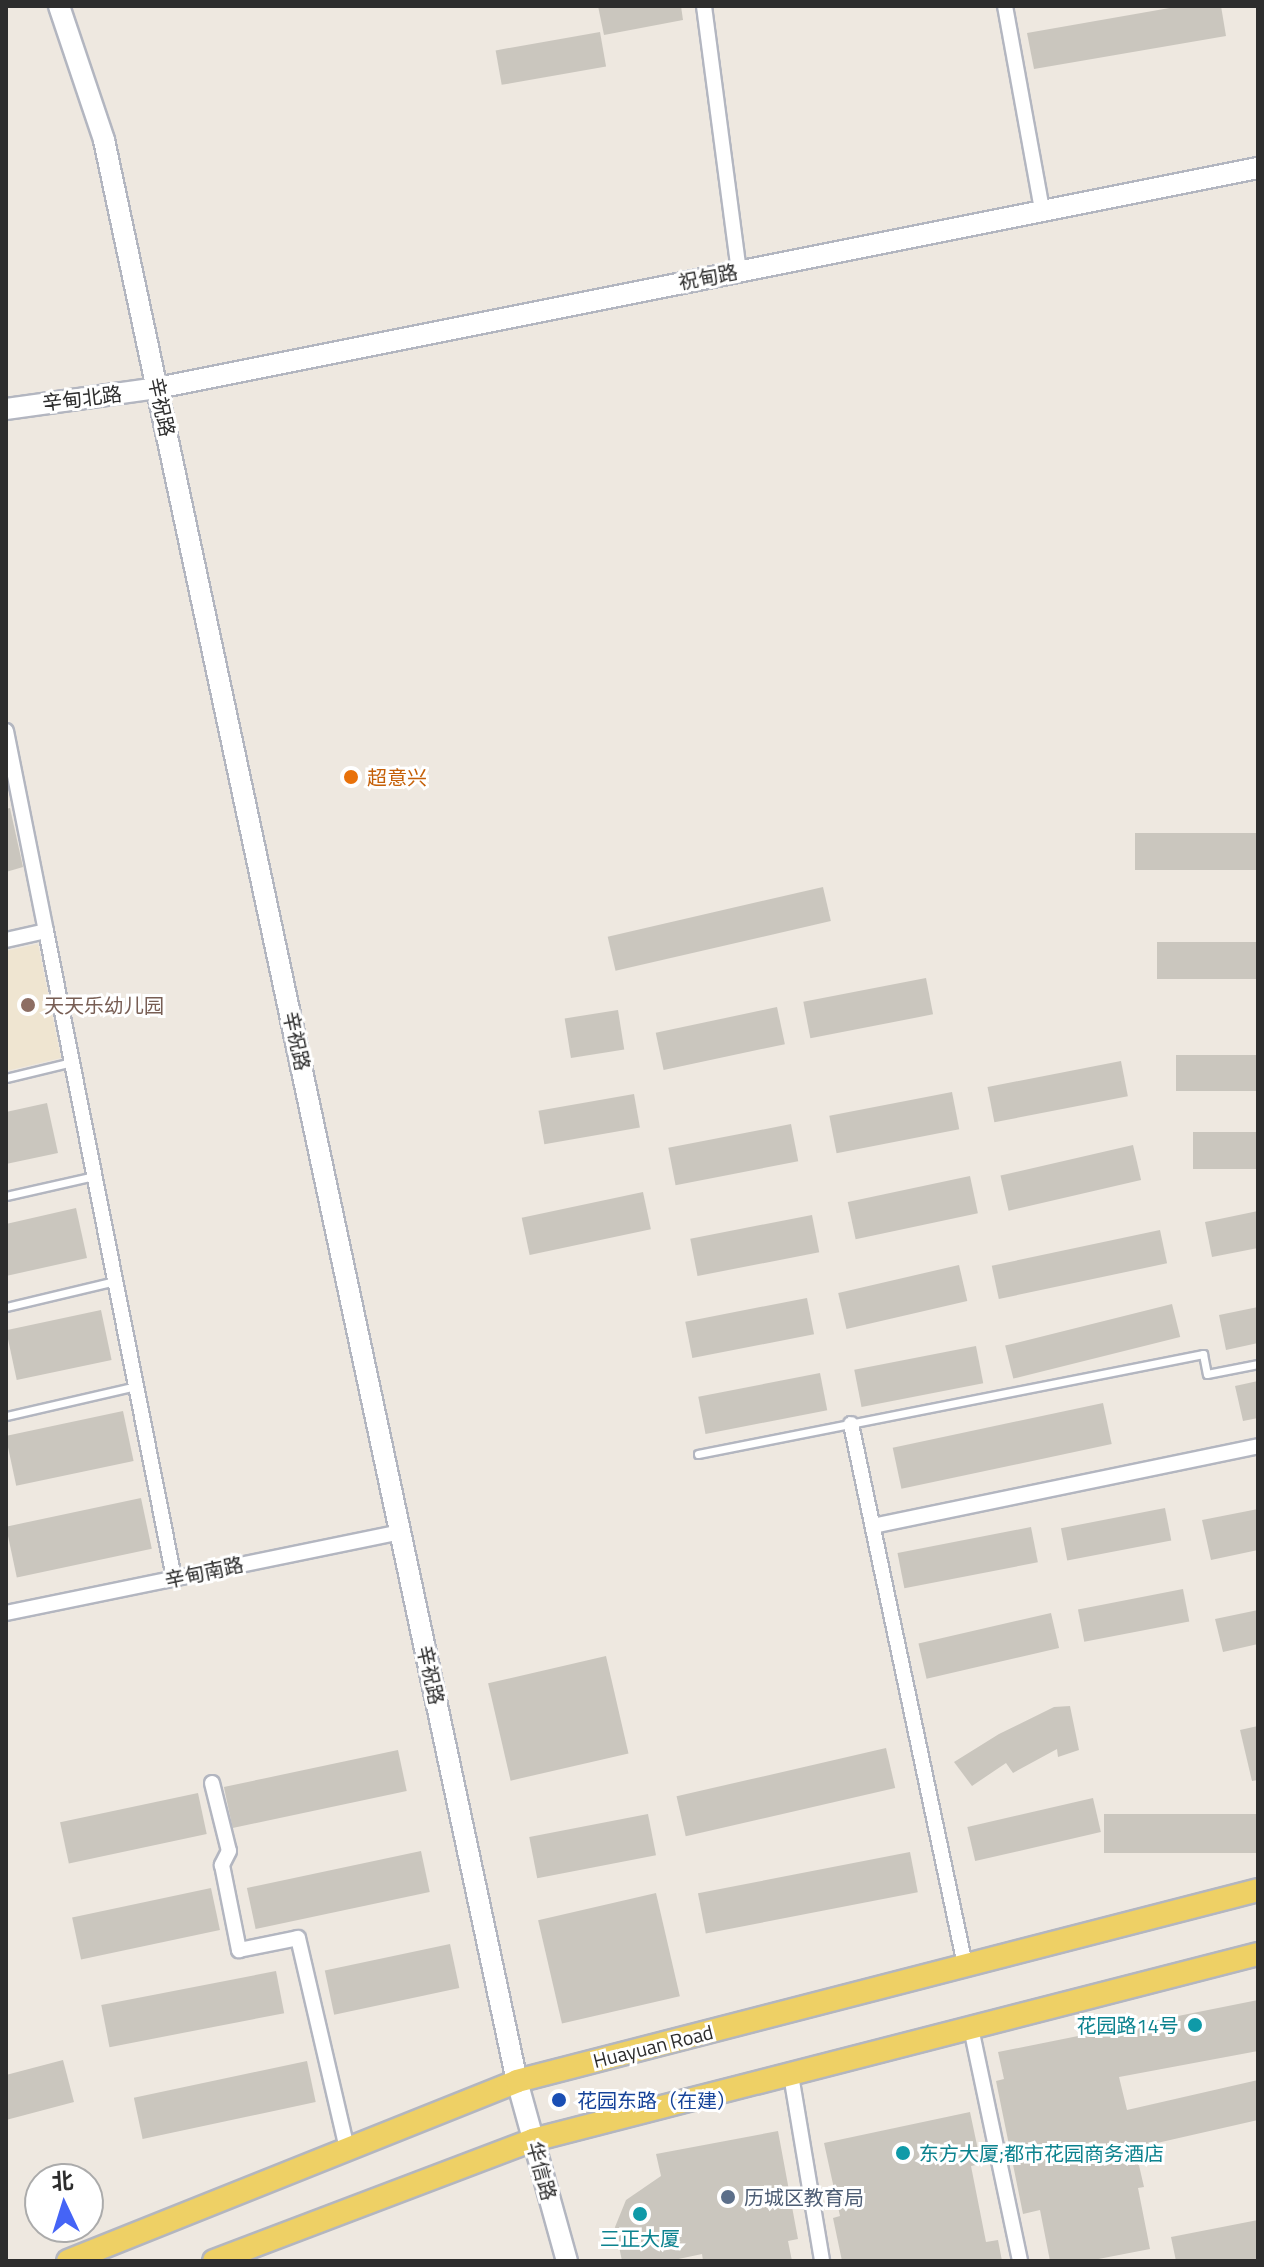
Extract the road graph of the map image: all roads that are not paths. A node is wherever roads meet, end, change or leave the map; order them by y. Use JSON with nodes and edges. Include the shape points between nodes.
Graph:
{"nodes":[{"id":1,"x":59,"y":6,"type":"edge"},
{"id":2,"x":704,"y":6,"type":"edge"},
{"id":3,"x":1005,"y":6,"type":"edge"},
{"id":4,"x":1258,"y":168,"type":"edge"},
{"id":5,"x":1042,"y":209,"type":"junction"},
{"id":6,"x":739,"y":271,"type":"junction"},
{"id":7,"x":158,"y":388,"type":"junction"},
{"id":8,"x":6,"y":409,"type":"edge"},
{"id":9,"x":6,"y":731,"type":"edge"},
{"id":10,"x":46,"y":931,"type":"junction"},
{"id":11,"x":6,"y":940,"type":"edge"},
{"id":12,"x":72,"y":1062,"type":"junction"},
{"id":13,"x":6,"y":1078,"type":"edge"},
{"id":14,"x":94,"y":1176,"type":"junction"},
{"id":15,"x":6,"y":1196,"type":"edge"},
{"id":16,"x":115,"y":1281,"type":"junction"},
{"id":17,"x":6,"y":1307,"type":"edge"},
{"id":18,"x":1258,"y":1364,"type":"edge"},
{"id":19,"x":136,"y":1386,"type":"junction"},
{"id":20,"x":6,"y":1416,"type":"edge"},
{"id":21,"x":851,"y":1424,"type":"junction"},
{"id":22,"x":1258,"y":1446,"type":"edge"},
{"id":23,"x":698,"y":1454,"type":"dead end"},
{"id":24,"x":873,"y":1526,"type":"junction"},
{"id":25,"x":401,"y":1532,"type":"junction"},
{"id":26,"x":174,"y":1578,"type":"junction"},
{"id":27,"x":6,"y":1613,"type":"edge"},
{"id":28,"x":212,"y":1783,"type":"dead end"},
{"id":29,"x":1258,"y":1890,"type":"edge"},
{"id":30,"x":1258,"y":1954,"type":"edge"},
{"id":31,"x":965,"y":1965,"type":"junction"},
{"id":32,"x":971,"y":2028,"type":"junction"},
{"id":33,"x":791,"y":2075,"type":"junction"},
{"id":34,"x":517,"y":2081,"type":"junction"},
{"id":35,"x":533,"y":2140,"type":"junction"},
{"id":36,"x":347,"y":2149,"type":"junction"},
{"id":37,"x":68,"y":2261,"type":"edge"},
{"id":38,"x":214,"y":2261,"type":"edge"},
{"id":39,"x":567,"y":2261,"type":"edge"},
{"id":40,"x":822,"y":2261,"type":"edge"},
{"id":41,"x":1020,"y":2261,"type":"edge"}],
"edges":[{"from":1,"to":7,"type":"main road","name":"辛祝路","via":[[104,140]]},
{"from":2,"to":6,"type":"street"},
{"from":3,"to":5,"type":"street"},
{"from":4,"to":5,"type":"main road","name":"祝甸路"},
{"from":5,"to":6,"type":"main road","name":"祝甸路"},
{"from":6,"to":7,"type":"main road","name":"祝甸路"},
{"from":7,"to":8,"type":"main road","name":"辛甸北路"},
{"from":7,"to":25,"type":"main road","name":"辛祝路"},
{"from":9,"to":10,"type":"street"},
{"from":10,"to":11,"type":"street"},
{"from":10,"to":12,"type":"street"},
{"from":12,"to":13,"type":"lane"},
{"from":12,"to":14,"type":"street"},
{"from":14,"to":15,"type":"lane"},
{"from":14,"to":16,"type":"street"},
{"from":16,"to":17,"type":"lane"},
{"from":16,"to":19,"type":"street"},
{"from":18,"to":21,"type":"lane","via":[[1207,1374],[1203,1354]]},
{"from":19,"to":20,"type":"lane"},
{"from":19,"to":26,"type":"street"},
{"from":21,"to":23,"type":"lane"},
{"from":21,"to":24,"type":"street"},
{"from":22,"to":24,"type":"street"},
{"from":24,"to":31,"type":"street"},
{"from":25,"to":26,"type":"street","name":"辛甸南路"},
{"from":25,"to":34,"type":"main road","name":"辛祝路"},
{"from":26,"to":27,"type":"street","name":"辛甸南路"},
{"from":28,"to":36,"type":"street","via":[[229,1851],[222,1865],[239,1950],[298,1938]]},
{"from":29,"to":31,"type":"main road","name":"Huayuan Road"},
{"from":30,"to":32,"type":"main road"},
{"from":31,"to":34,"type":"main road","name":"Huayuan Road"},
{"from":32,"to":33,"type":"main road"},
{"from":32,"to":41,"type":"street"},
{"from":33,"to":35,"type":"main road"},
{"from":33,"to":40,"type":"street"},
{"from":34,"to":35,"type":"main road","name":"华信路"},
{"from":34,"to":36,"type":"main road","name":"Huayuan Road"},
{"from":35,"to":38,"type":"main road"},
{"from":35,"to":39,"type":"main road","name":"华信路"},
{"from":36,"to":37,"type":"main road","name":"Huayuan Road"}]}
